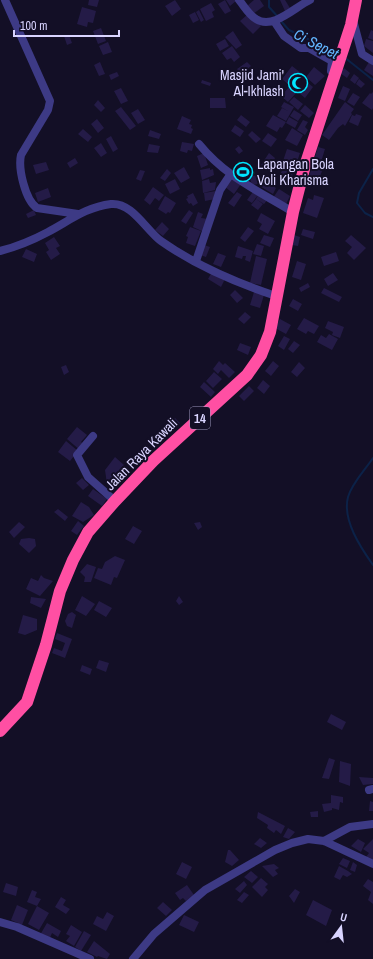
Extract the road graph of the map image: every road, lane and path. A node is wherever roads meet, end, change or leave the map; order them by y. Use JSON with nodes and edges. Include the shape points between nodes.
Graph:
{"nodes":[{"id":1,"x":5,"y":0,"type":"edge"},
{"id":2,"x":239,"y":0,"type":"edge"},
{"id":3,"x":310,"y":0,"type":"edge"},
{"id":4,"x":356,"y":0,"type":"edge"},
{"id":5,"x":277,"y":19,"type":"junction"},
{"id":6,"x":353,"y":19,"type":"junction"},
{"id":7,"x":373,"y":61,"type":"edge"},
{"id":8,"x":335,"y":75,"type":"junction"},
{"id":9,"x":200,"y":144,"type":"dead end"},
{"id":10,"x":230,"y":175,"type":"junction"},
{"id":11,"x":293,"y":212,"type":"junction"},
{"id":12,"x":78,"y":214,"type":"junction"},
{"id":13,"x":0,"y":251,"type":"edge"},
{"id":14,"x":196,"y":261,"type":"junction"},
{"id":15,"x":276,"y":296,"type":"junction"},
{"id":16,"x":93,"y":436,"type":"dead end"},
{"id":17,"x":114,"y":501,"type":"junction"},
{"id":18,"x":0,"y":731,"type":"edge"},
{"id":19,"x":373,"y":824,"type":"edge"},
{"id":20,"x":324,"y":841,"type":"junction"},
{"id":21,"x":373,"y":864,"type":"edge"},
{"id":22,"x":0,"y":922,"type":"edge"},
{"id":23,"x":90,"y":959,"type":"edge"},
{"id":24,"x":133,"y":959,"type":"edge"}],
"edges":[{"from":1,"to":12,"type":"street","via":[[50,101],[48,110],[21,155],[25,189],[32,205],[37,208]]},
{"from":2,"to":5,"type":"street","via":[[256,19],[267,22]]},
{"from":3,"to":5,"type":"street"},
{"from":4,"to":6,"type":"highway","number":"14"},
{"from":5,"to":8,"type":"street","via":[[284,36],[301,48],[309,48],[332,61],[331,71]]},
{"from":6,"to":7,"type":"street","via":[[362,54]]},
{"from":6,"to":8,"type":"highway","name":"Jalan Raya Kawali","number":"14"},
{"from":8,"to":11,"type":"highway","name":"Jalan Raya Kawali","number":"14"},
{"from":9,"to":10,"type":"street"},
{"from":10,"to":11,"type":"street"},
{"from":10,"to":14,"type":"street","via":[[220,190]]},
{"from":11,"to":15,"type":"highway","name":"Jalan Raya Kawali","number":"14"},
{"from":12,"to":13,"type":"street","via":[[48,232]]},
{"from":12,"to":14,"type":"street","via":[[111,204],[121,206],[130,211],[161,240]]},
{"from":14,"to":15,"type":"street","via":[[244,285]]},
{"from":15,"to":17,"type":"highway","name":"Jalan Raya Kawali","number":"14","via":[[270,332],[254,367],[232,390],[170,444]]},
{"from":16,"to":17,"type":"street","via":[[77,455],[88,477]]},
{"from":17,"to":18,"type":"highway","name":"Jalan Raya Kawali","number":"14","via":[[88,532],[73,560],[60,591],[27,702]]},
{"from":19,"to":20,"type":"street","via":[[350,827]]},
{"from":20,"to":21,"type":"street"},
{"from":20,"to":24,"type":"street","via":[[308,839],[281,848],[205,890],[154,934]]},
{"from":22,"to":23,"type":"street"}]}
